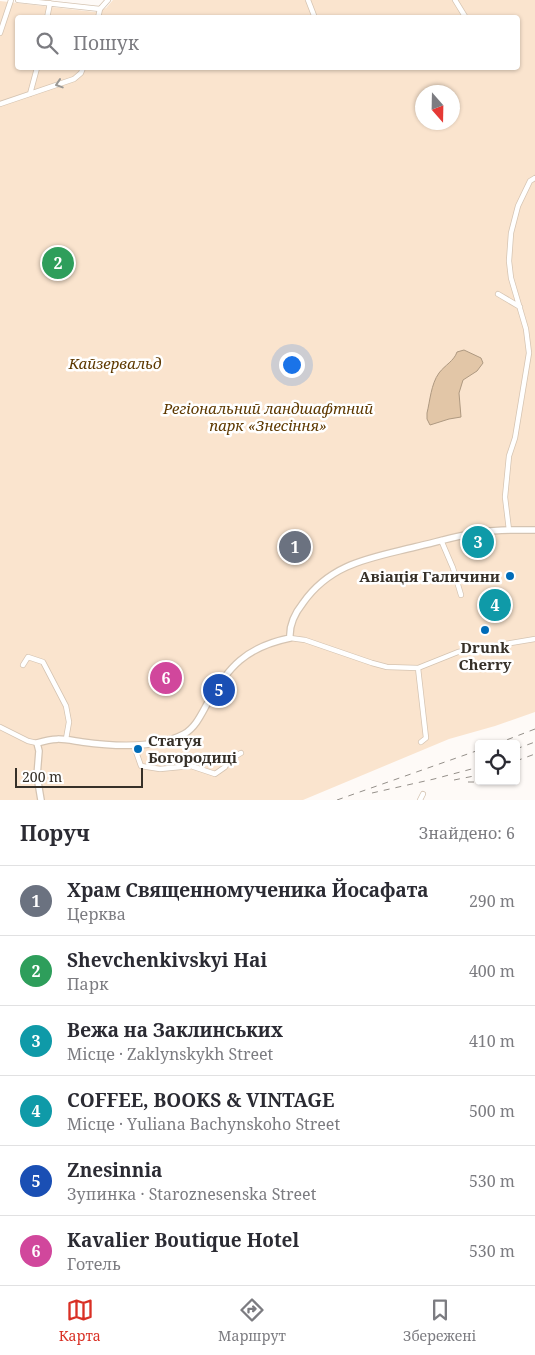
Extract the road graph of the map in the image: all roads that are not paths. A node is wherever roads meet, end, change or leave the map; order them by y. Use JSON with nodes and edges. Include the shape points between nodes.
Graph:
{"nodes":[{"id":1,"x":11,"y":0,"type":"edge"},
{"id":2,"x":18,"y":0,"type":"edge"},
{"id":3,"x":108,"y":0,"type":"edge"},
{"id":4,"x":308,"y":0,"type":"edge"},
{"id":5,"x":455,"y":0,"type":"edge"},
{"id":6,"x":50,"y":4,"type":"junction"},
{"id":7,"x":100,"y":9,"type":"junction"},
{"id":8,"x":48,"y":15,"type":"edge"},
{"id":9,"x":99,"y":15,"type":"edge"},
{"id":10,"x":314,"y":15,"type":"edge"},
{"id":11,"x":464,"y":15,"type":"edge"},
{"id":12,"x":0,"y":33,"type":"edge"},
{"id":13,"x":36,"y":70,"type":"edge"},
{"id":14,"x":82,"y":70,"type":"edge"},
{"id":15,"x":30,"y":94,"type":"junction"},
{"id":16,"x":0,"y":104,"type":"edge"},
{"id":17,"x":535,"y":178,"type":"edge"},
{"id":18,"x":498,"y":294,"type":"dead end"},
{"id":19,"x":520,"y":307,"type":"junction"},
{"id":20,"x":509,"y":530,"type":"junction"},
{"id":21,"x":535,"y":530,"type":"edge"},
{"id":22,"x":441,"y":540,"type":"junction"},
{"id":23,"x":461,"y":595,"type":"dead end"},
{"id":24,"x":290,"y":638,"type":"junction"},
{"id":25,"x":535,"y":639,"type":"edge"},
{"id":26,"x":23,"y":665,"type":"dead end"},
{"id":27,"x":418,"y":668,"type":"junction"},
{"id":28,"x":0,"y":727,"type":"edge"},
{"id":29,"x":66,"y":739,"type":"junction"},
{"id":30,"x":47,"y":740,"type":"junction"},
{"id":31,"x":421,"y":742,"type":"dead end"},
{"id":32,"x":37,"y":743,"type":"junction"},
{"id":33,"x":134,"y":746,"type":"junction"},
{"id":34,"x":39,"y":751,"type":"junction"},
{"id":35,"x":241,"y":753,"type":"dead end"},
{"id":36,"x":423,"y":794,"type":"dead end"},
{"id":37,"x":41,"y":800,"type":"edge"},
{"id":38,"x":420,"y":800,"type":"edge"}],
"edges":[{"from":1,"to":12,"type":"street"},
{"from":2,"to":6,"type":"street"},
{"from":3,"to":7,"type":"street"},
{"from":4,"to":10,"type":"street"},
{"from":5,"to":11,"type":"street"},
{"from":6,"to":7,"type":"street"},
{"from":6,"to":8,"type":"street"},
{"from":7,"to":9,"type":"street"},
{"from":13,"to":15,"type":"street"},
{"from":14,"to":15,"type":"street","one_way":true,"via":[[74,79]]},
{"from":15,"to":16,"type":"street"},
{"from":17,"to":19,"type":"street","via":[[530,181],[518,206],[511,233],[511,278]]},
{"from":18,"to":19,"type":"street"},
{"from":19,"to":20,"type":"street","via":[[529,353],[515,438],[508,456],[505,497]]},
{"from":20,"to":21,"type":"street"},
{"from":20,"to":22,"type":"street"},
{"from":22,"to":23,"type":"street"},
{"from":22,"to":24,"type":"street","via":[[369,557],[331,575],[310,593],[300,607],[291,624]]},
{"from":24,"to":27,"type":"street","via":[[316,643],[387,667]]},
{"from":24,"to":33,"type":"street","via":[[259,648],[238,660],[185,734]]},
{"from":25,"to":27,"type":"street","via":[[458,652]]},
{"from":26,"to":29,"type":"street","via":[[28,657],[43,662],[66,706],[69,722]]},
{"from":27,"to":31,"type":"street","via":[[426,738]]},
{"from":28,"to":32,"type":"street"},
{"from":29,"to":30,"type":"street"},
{"from":29,"to":33,"type":"street"},
{"from":30,"to":32,"type":"street"},
{"from":30,"to":34,"type":"street"},
{"from":32,"to":34,"type":"street"},
{"from":33,"to":35,"type":"street","via":[[141,766],[160,769],[191,766],[216,774],[225,768],[228,760]]},
{"from":34,"to":37,"type":"street","via":[[37,776]]},
{"from":36,"to":38,"type":"street"}]}
